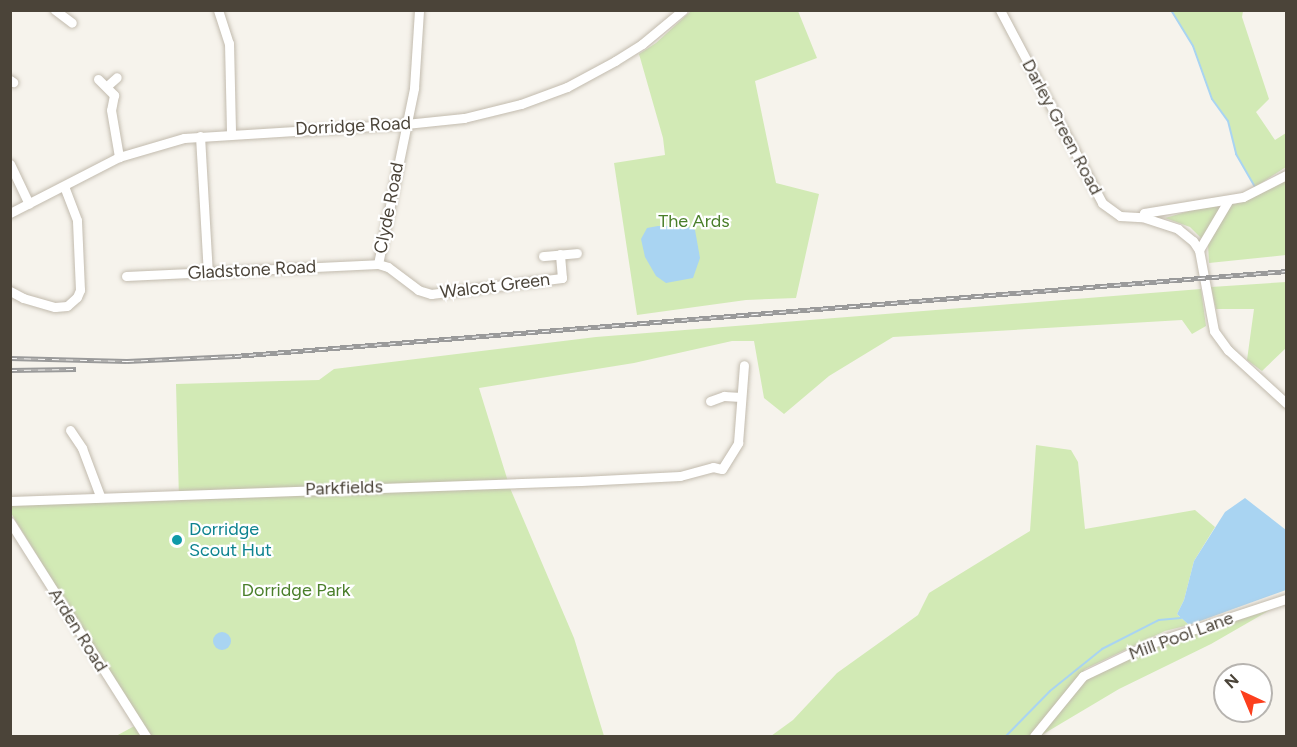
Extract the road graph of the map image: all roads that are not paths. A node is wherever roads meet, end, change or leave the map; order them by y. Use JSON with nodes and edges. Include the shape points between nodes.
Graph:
{"nodes":[{"id":1,"x":55,"y":10,"type":"edge"},
{"id":2,"x":218,"y":10,"type":"edge"},
{"id":3,"x":419,"y":10,"type":"edge"},
{"id":4,"x":683,"y":10,"type":"edge"},
{"id":5,"x":1000,"y":10,"type":"edge"},
{"id":6,"x":72,"y":23,"type":"dead end"},
{"id":7,"x":117,"y":77,"type":"dead end"},
{"id":8,"x":98,"y":79,"type":"dead end"},
{"id":9,"x":107,"y":86,"type":"junction"},
{"id":10,"x":406,"y":124,"type":"junction"},
{"id":11,"x":231,"y":134,"type":"junction"},
{"id":12,"x":200,"y":136,"type":"junction"},
{"id":13,"x":119,"y":157,"type":"junction"},
{"id":14,"x":10,"y":164,"type":"edge"},
{"id":15,"x":1287,"y":175,"type":"edge"},
{"id":16,"x":64,"y":186,"type":"junction"},
{"id":17,"x":1228,"y":201,"type":"junction"},
{"id":18,"x":29,"y":204,"type":"junction"},
{"id":19,"x":10,"y":213,"type":"edge"},
{"id":20,"x":1142,"y":217,"type":"junction"},
{"id":21,"x":1199,"y":250,"type":"junction"},
{"id":22,"x":577,"y":253,"type":"dead end"},
{"id":23,"x":560,"y":254,"type":"junction"},
{"id":24,"x":543,"y":256,"type":"dead end"},
{"id":25,"x":378,"y":264,"type":"junction"},
{"id":26,"x":208,"y":273,"type":"junction"},
{"id":27,"x":126,"y":276,"type":"dead end"},
{"id":28,"x":10,"y":291,"type":"edge"},
{"id":29,"x":744,"y":364,"type":"dead end"},
{"id":30,"x":741,"y":397,"type":"junction"},
{"id":31,"x":710,"y":401,"type":"dead end"},
{"id":32,"x":1287,"y":403,"type":"edge"},
{"id":33,"x":70,"y":430,"type":"dead end"},
{"id":34,"x":100,"y":496,"type":"junction"},
{"id":35,"x":10,"y":501,"type":"edge"},
{"id":36,"x":10,"y":522,"type":"edge"},
{"id":37,"x":1287,"y":599,"type":"edge"},
{"id":38,"x":146,"y":736,"type":"edge"},
{"id":39,"x":1034,"y":736,"type":"edge"}],
"edges":[{"from":1,"to":6,"type":"street"},
{"from":2,"to":11,"type":"street","via":[[229,43]]},
{"from":3,"to":10,"type":"street","name":"Clyde Road","via":[[417,60]]},
{"from":4,"to":10,"type":"street","name":"Dorridge Road","via":[[642,44],[567,87],[521,104],[464,118]]},
{"from":5,"to":20,"type":"street","name":"Darley Green Road","via":[[1102,203],[1120,216]]},
{"from":7,"to":9,"type":"street"},
{"from":8,"to":9,"type":"street"},
{"from":9,"to":13,"type":"street","via":[[114,94],[111,110]]},
{"from":10,"to":11,"type":"street","name":"Dorridge Road"},
{"from":10,"to":25,"type":"street","name":"Clyde Road"},
{"from":11,"to":12,"type":"street","name":"Dorridge Road"},
{"from":12,"to":13,"type":"street","name":"Dorridge Road"},
{"from":12,"to":26,"type":"street"},
{"from":13,"to":16,"type":"street","name":"Dorridge Road"},
{"from":14,"to":18,"type":"street"},
{"from":15,"to":17,"type":"street"},
{"from":16,"to":18,"type":"street","name":"Dorridge Road"},
{"from":16,"to":28,"type":"street","via":[[77,220],[77,297],[67,306],[55,307]]},
{"from":17,"to":20,"type":"street","via":[[1144,213]]},
{"from":17,"to":21,"type":"street"},
{"from":18,"to":19,"type":"street","name":"Dorridge Road"},
{"from":20,"to":21,"type":"street","name":"Darley Green Road","via":[[1178,229]]},
{"from":21,"to":32,"type":"street","via":[[1214,331],[1228,350]]},
{"from":22,"to":23,"type":"street"},
{"from":23,"to":24,"type":"street"},
{"from":23,"to":25,"type":"street","name":"Walcot Green","via":[[562,278],[431,294]]},
{"from":25,"to":26,"type":"street","name":"Gladstone Road"},
{"from":26,"to":27,"type":"street","name":"Gladstone Road"},
{"from":29,"to":30,"type":"street","name":"Parkfields"},
{"from":30,"to":31,"type":"street","via":[[724,396]]},
{"from":30,"to":34,"type":"street","name":"Parkfields","via":[[738,443],[722,469],[713,467],[682,475],[510,484]]},
{"from":33,"to":34,"type":"street","via":[[82,448]]},
{"from":34,"to":35,"type":"street","name":"Parkfields"},
{"from":36,"to":38,"type":"street","name":"Arden Road"},
{"from":37,"to":39,"type":"street","name":"Mill Pool Lane","via":[[1152,643],[1083,676]]}]}
